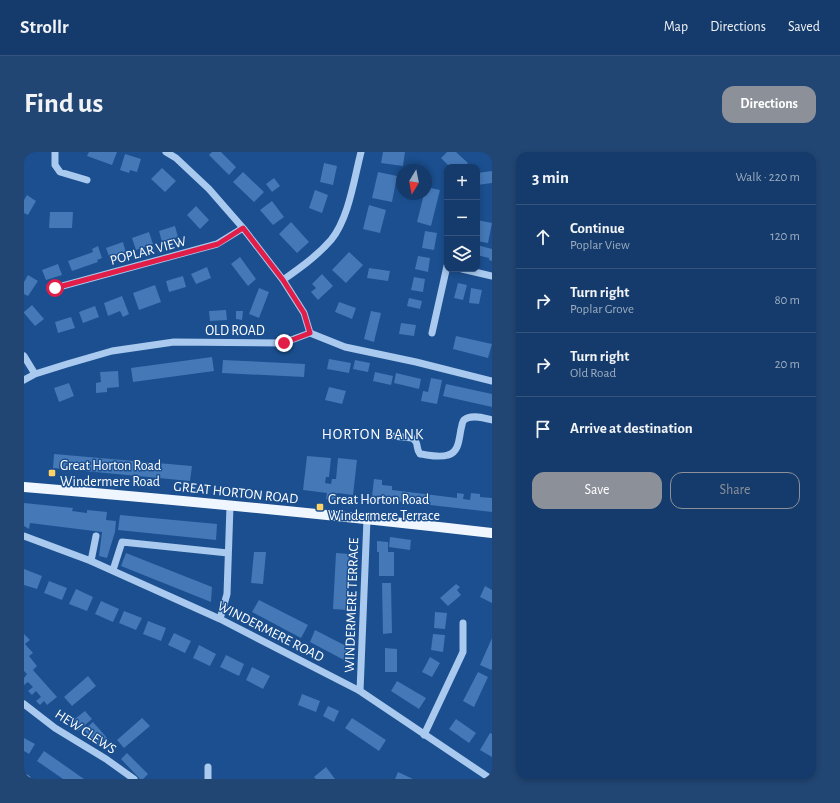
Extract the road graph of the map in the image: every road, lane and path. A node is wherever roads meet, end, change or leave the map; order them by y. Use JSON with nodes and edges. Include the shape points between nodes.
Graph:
{"nodes":[{"id":1,"x":56,"y":152,"type":"edge"},
{"id":2,"x":166,"y":152,"type":"edge"},
{"id":3,"x":361,"y":152,"type":"edge"},
{"id":4,"x":87,"y":180,"type":"dead end"},
{"id":5,"x":243,"y":228,"type":"junction"},
{"id":6,"x":446,"y":272,"type":"edge"},
{"id":7,"x":475,"y":272,"type":"edge"},
{"id":8,"x":492,"y":276,"type":"edge"},
{"id":9,"x":283,"y":280,"type":"junction"},
{"id":10,"x":55,"y":288,"type":"dead end"},
{"id":11,"x":432,"y":332,"type":"dead end"},
{"id":12,"x":310,"y":333,"type":"junction"},
{"id":13,"x":24,"y":356,"type":"edge"},
{"id":14,"x":35,"y":374,"type":"junction"},
{"id":15,"x":24,"y":380,"type":"edge"},
{"id":16,"x":492,"y":381,"type":"edge"},
{"id":17,"x":492,"y":420,"type":"edge"},
{"id":18,"x":392,"y":436,"type":"dead end"},
{"id":19,"x":24,"y":487,"type":"edge"},
{"id":20,"x":230,"y":506,"type":"junction"},
{"id":21,"x":367,"y":519,"type":"junction"},
{"id":22,"x":492,"y":533,"type":"edge"},
{"id":23,"x":24,"y":536,"type":"edge"},
{"id":24,"x":96,"y":536,"type":"dead end"},
{"id":25,"x":228,"y":553,"type":"junction"},
{"id":26,"x":92,"y":561,"type":"junction"},
{"id":27,"x":113,"y":570,"type":"junction"},
{"id":28,"x":220,"y":619,"type":"junction"},
{"id":29,"x":463,"y":623,"type":"dead end"},
{"id":30,"x":360,"y":691,"type":"junction"},
{"id":31,"x":24,"y":704,"type":"edge"},
{"id":32,"x":424,"y":735,"type":"junction"},
{"id":33,"x":208,"y":767,"type":"dead end"},
{"id":34,"x":24,"y":777,"type":"edge"},
{"id":35,"x":27,"y":779,"type":"edge"},
{"id":36,"x":134,"y":779,"type":"edge"},
{"id":37,"x":208,"y":779,"type":"edge"},
{"id":38,"x":491,"y":779,"type":"edge"}],
"edges":[{"from":1,"to":4,"type":"street","via":[[55,165],[60,172]]},
{"from":2,"to":5,"type":"street","via":[[209,189]]},
{"from":3,"to":9,"type":"street","via":[[350,198],[338,228],[311,260]]},
{"from":5,"to":9,"type":"street"},
{"from":5,"to":10,"type":"street","name":"POPLAR VIEW","via":[[218,244]]},
{"from":6,"to":11,"type":"street"},
{"from":7,"to":8,"type":"street"},
{"from":9,"to":12,"type":"street","via":[[304,313]]},
{"from":12,"to":14,"type":"street","name":"OLD ROAD","via":[[284,343],[174,342],[112,351]]},
{"from":12,"to":16,"type":"street","via":[[345,347]]},
{"from":13,"to":14,"type":"street"},
{"from":14,"to":15,"type":"street","name":"OLD ROAD"},
{"from":17,"to":18,"type":"street","via":[[474,417],[464,420],[457,448],[448,455],[420,454],[417,442],[412,438]]},
{"from":19,"to":20,"type":"main road","name":"GREAT HORTON ROAD"},
{"from":20,"to":21,"type":"main road","name":"GREAT HORTON ROAD"},
{"from":20,"to":25,"type":"street"},
{"from":21,"to":22,"type":"main road","name":"GREAT HORTON ROAD"},
{"from":21,"to":30,"type":"street","name":"WINDERMERE TERRACE"},
{"from":23,"to":26,"type":"street","name":"WINDERMERE ROAD"},
{"from":24,"to":26,"type":"street"},
{"from":25,"to":27,"type":"street","via":[[122,542]]},
{"from":25,"to":28,"type":"street","via":[[227,594]]},
{"from":26,"to":27,"type":"street","name":"WINDERMERE ROAD"},
{"from":27,"to":28,"type":"street","name":"WINDERMERE ROAD"},
{"from":28,"to":30,"type":"street","name":"WINDERMERE ROAD"},
{"from":29,"to":32,"type":"street","via":[[463,652]]},
{"from":30,"to":32,"type":"street","name":"WINDERMERE ROAD"},
{"from":31,"to":36,"type":"street","name":"HEW CLEWS","via":[[55,728]]},
{"from":32,"to":38,"type":"street","name":"WINDERMERE ROAD"},
{"from":33,"to":37,"type":"street"},
{"from":34,"to":35,"type":"street"}]}
